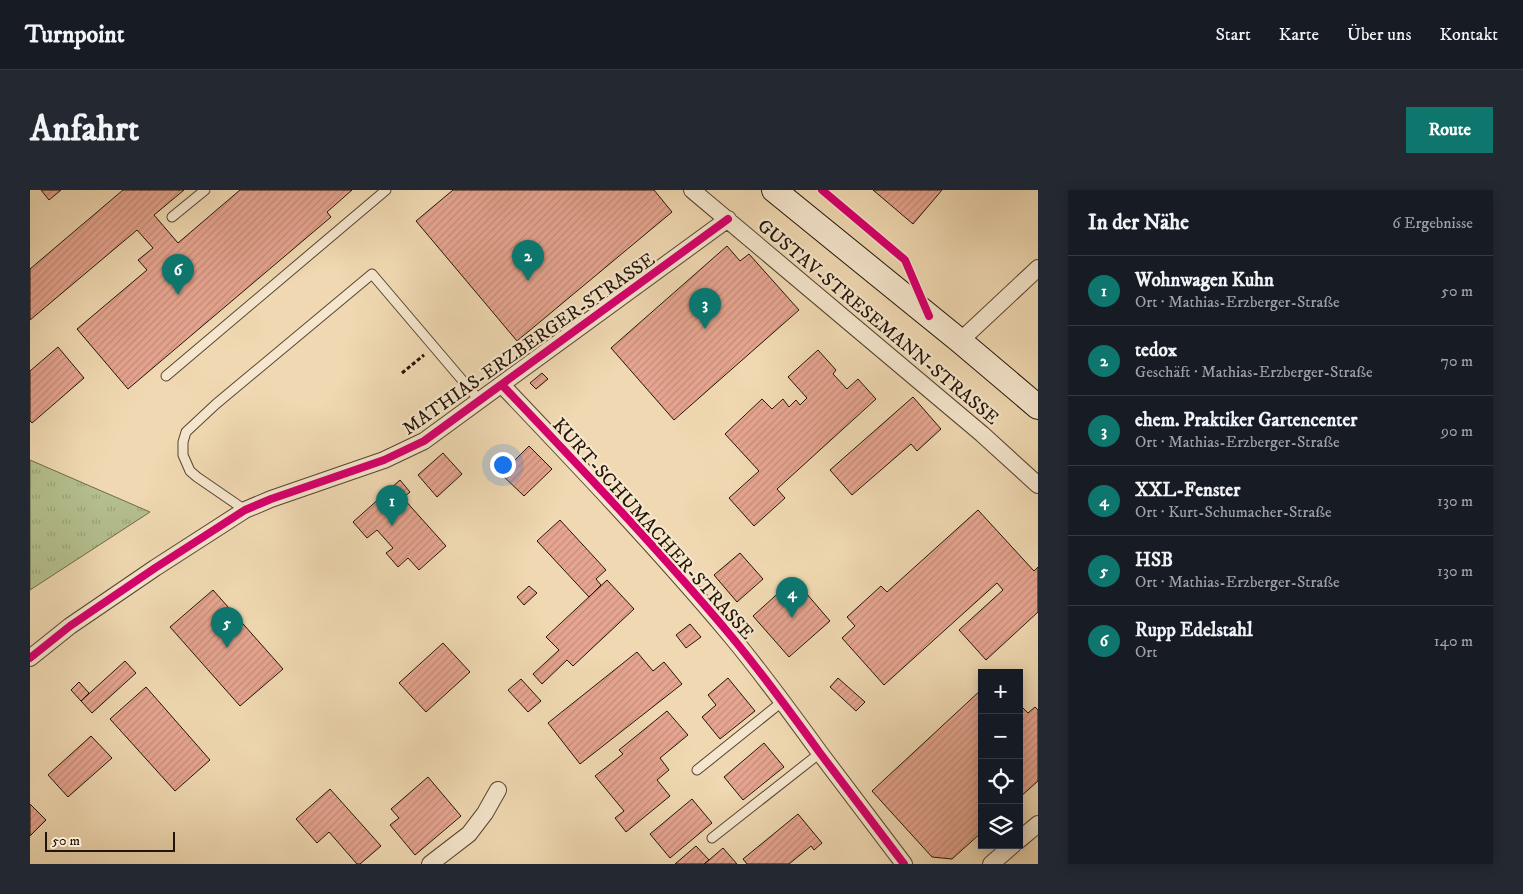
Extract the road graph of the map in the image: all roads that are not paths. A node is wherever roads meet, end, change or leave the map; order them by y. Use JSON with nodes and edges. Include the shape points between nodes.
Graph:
{"nodes":[{"id":1,"x":204,"y":190,"type":"edge"},
{"id":2,"x":386,"y":190,"type":"edge"},
{"id":3,"x":692,"y":190,"type":"edge"},
{"id":4,"x":774,"y":190,"type":"edge"},
{"id":5,"x":172,"y":217,"type":"dead end"},
{"id":6,"x":728,"y":219,"type":"junction"},
{"id":7,"x":1038,"y":268,"type":"edge"},
{"id":8,"x":960,"y":341,"type":"junction"},
{"id":9,"x":166,"y":376,"type":"dead end"},
{"id":10,"x":502,"y":385,"type":"junction"},
{"id":11,"x":480,"y":401,"type":"junction"},
{"id":12,"x":1038,"y":407,"type":"edge"},
{"id":13,"x":1038,"y":485,"type":"edge"},
{"id":14,"x":245,"y":510,"type":"junction"},
{"id":15,"x":30,"y":658,"type":"edge"},
{"id":16,"x":783,"y":701,"type":"junction"},
{"id":17,"x":820,"y":753,"type":"junction"},
{"id":18,"x":697,"y":770,"type":"dead end"},
{"id":19,"x":498,"y":790,"type":"dead end"},
{"id":20,"x":1038,"y":824,"type":"edge"},
{"id":21,"x":1023,"y":837,"type":"edge"},
{"id":22,"x":712,"y":838,"type":"dead end"},
{"id":23,"x":1008,"y":849,"type":"edge"},
{"id":24,"x":430,"y":864,"type":"edge"},
{"id":25,"x":904,"y":864,"type":"edge"},
{"id":26,"x":991,"y":864,"type":"edge"}],
"edges":[{"from":1,"to":5,"type":"lane"},
{"from":2,"to":9,"type":"lane"},
{"from":3,"to":6,"type":"street","name":"GUSTAV-STRESEMANN-STRASSE"},
{"from":4,"to":8,"type":"main road"},
{"from":6,"to":10,"type":"street","name":"MATHIAS-ERZBERGER-STRASSE"},
{"from":6,"to":13,"type":"street","name":"GUSTAV-STRESEMANN-STRASSE"},
{"from":7,"to":8,"type":"street"},
{"from":8,"to":12,"type":"main road"},
{"from":10,"to":11,"type":"street","name":"MATHIAS-ERZBERGER-STRASSE"},
{"from":10,"to":16,"type":"street","name":"KURT-SCHUMACHER-STRASSE","via":[[682,579]]},
{"from":11,"to":14,"type":"street","name":"MATHIAS-ERZBERGER-STRASSE","via":[[424,441],[384,460]]},
{"from":11,"to":14,"type":"lane","via":[[372,274],[186,432],[183,455],[193,474]]},
{"from":14,"to":15,"type":"street","name":"MATHIAS-ERZBERGER-STRASSE","via":[[70,626]]},
{"from":16,"to":17,"type":"street","name":"KURT-SCHUMACHER-STRASSE"},
{"from":16,"to":18,"type":"lane"},
{"from":17,"to":22,"type":"lane"},
{"from":17,"to":25,"type":"street","name":"KURT-SCHUMACHER-STRASSE"},
{"from":19,"to":24,"type":"street","via":[[468,834]]},
{"from":20,"to":21,"type":"street"},
{"from":23,"to":26,"type":"street"}]}
